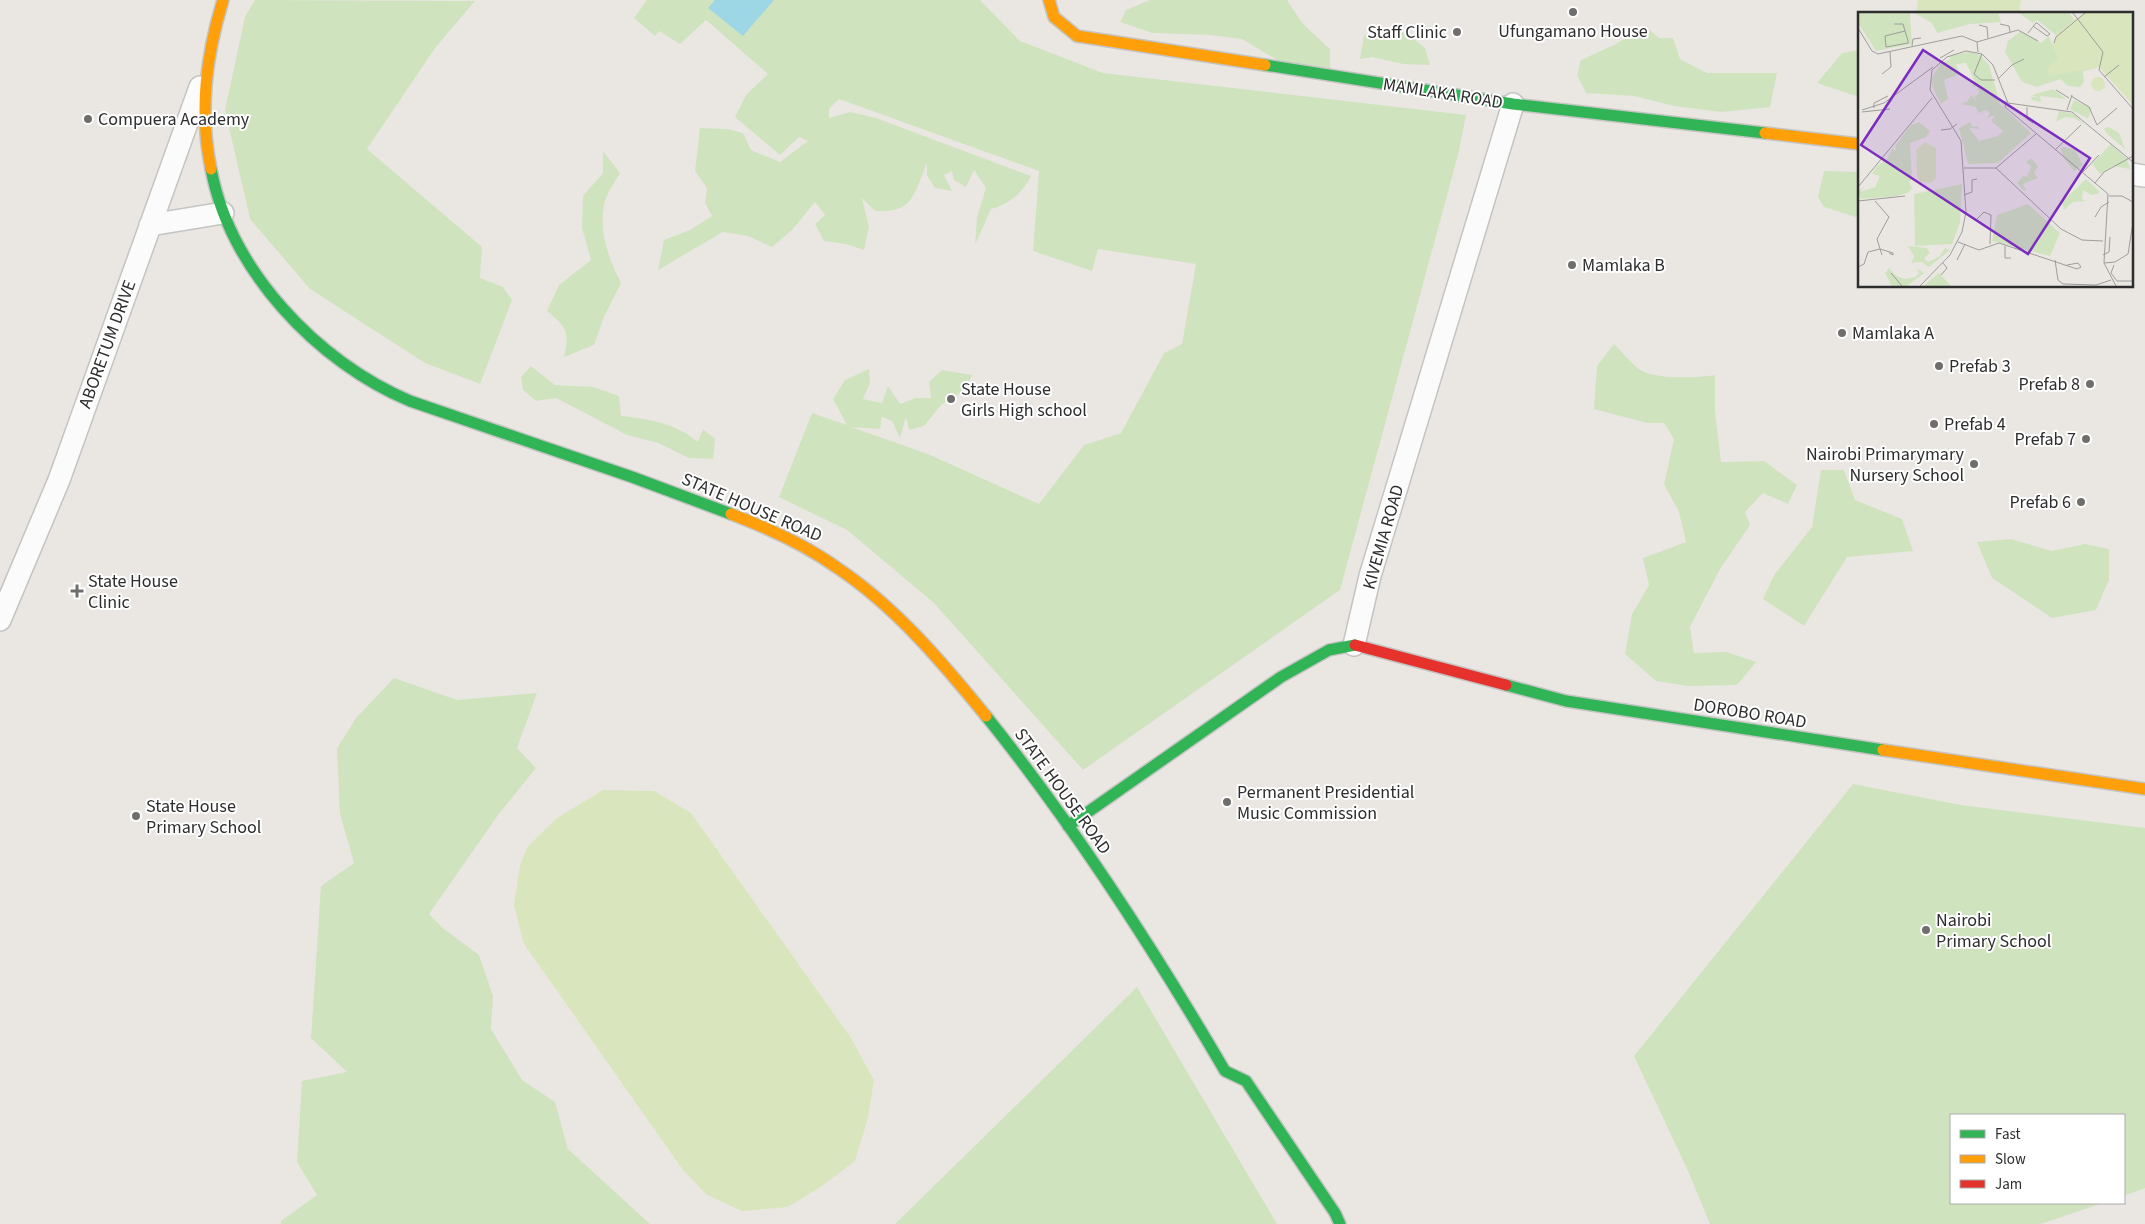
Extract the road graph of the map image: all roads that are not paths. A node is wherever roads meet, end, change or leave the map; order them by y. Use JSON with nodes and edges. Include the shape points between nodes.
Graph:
{"nodes":[{"id":1,"x":223,"y":0,"type":"edge"},
{"id":2,"x":1049,"y":0,"type":"edge"},
{"id":3,"x":207,"y":64,"type":"junction"},
{"id":4,"x":1513,"y":104,"type":"junction"},
{"id":5,"x":1858,"y":144,"type":"edge"},
{"id":6,"x":2132,"y":174,"type":"edge"},
{"id":7,"x":2145,"y":176,"type":"edge"},
{"id":8,"x":222,"y":213,"type":"junction"},
{"id":9,"x":150,"y":225,"type":"junction"},
{"id":10,"x":0,"y":620,"type":"edge"},
{"id":11,"x":1354,"y":645,"type":"junction"},
{"id":12,"x":2145,"y":789,"type":"edge"},
{"id":13,"x":1068,"y":826,"type":"junction"},
{"id":14,"x":1340,"y":1224,"type":"edge"}],
"edges":[{"from":1,"to":3,"type":"street","name":"STATE HOUSE ROAD"},
{"from":2,"to":4,"type":"street","name":"MAMLAKA ROAD","via":[[1057,23],[1077,36]]},
{"from":3,"to":8,"type":"street","name":"STATE HOUSE ROAD","via":[[203,130],[210,173]]},
{"from":3,"to":9,"type":"street","name":"ABORETUM DRIVE"},
{"from":4,"to":5,"type":"street","name":"MAMLAKA ROAD"},
{"from":4,"to":11,"type":"street","name":"KIVEMIA ROAD","via":[[1373,567]]},
{"from":6,"to":7,"type":"street"},
{"from":8,"to":9,"type":"street"},
{"from":8,"to":13,"type":"street","name":"STATE HOUSE ROAD","via":[[240,247],[297,324],[325,352],[368,382],[424,406],[726,510],[820,554],[915,632],[971,694]]},
{"from":9,"to":10,"type":"street","name":"ABORETUM DRIVE","via":[[59,480]]},
{"from":11,"to":12,"type":"street","name":"DOROBO ROAD","via":[[1566,701]]},
{"from":11,"to":13,"type":"street","via":[[1329,650],[1281,677]]},
{"from":13,"to":14,"type":"street","name":"STATE HOUSE ROAD","via":[[1147,941],[1226,1071],[1246,1081],[1336,1213]]}]}
